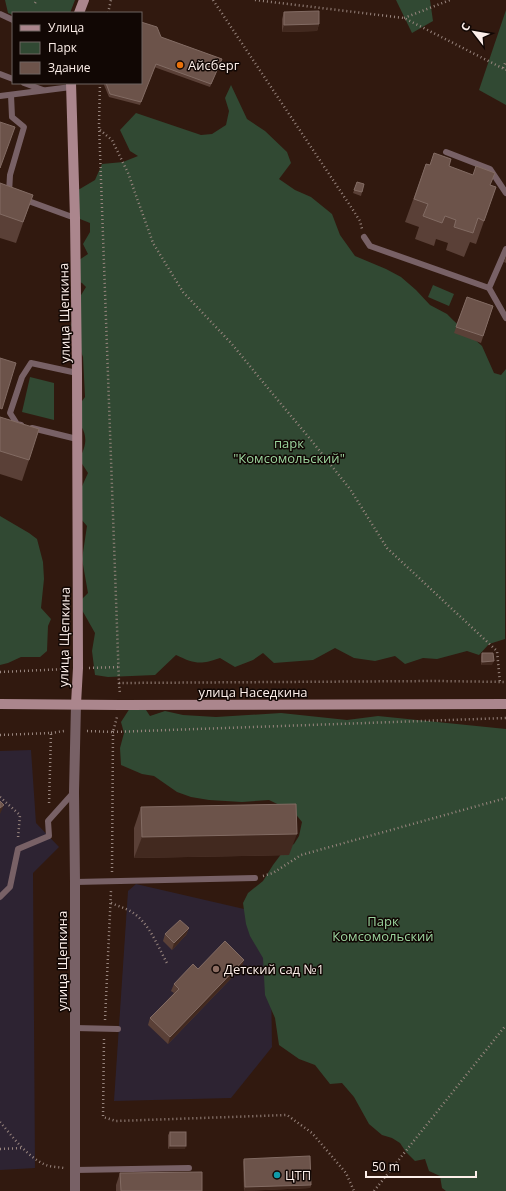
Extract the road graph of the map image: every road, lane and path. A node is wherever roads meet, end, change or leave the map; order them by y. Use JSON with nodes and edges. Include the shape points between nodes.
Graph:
{"nodes":[{"id":1,"x":84,"y":0,"type":"edge"},
{"id":2,"x":111,"y":0,"type":"edge"},
{"id":3,"x":213,"y":0,"type":"edge"},
{"id":4,"x":255,"y":0,"type":"edge"},
{"id":5,"x":450,"y":0,"type":"edge"},
{"id":6,"x":79,"y":12,"type":"edge"},
{"id":7,"x":108,"y":12,"type":"edge"},
{"id":8,"x":0,"y":14,"type":"edge"},
{"id":9,"x":404,"y":18,"type":"junction"},
{"id":10,"x":12,"y":20,"type":"edge"},
{"id":11,"x":506,"y":61,"type":"edge"},
{"id":12,"x":504,"y":69,"type":"edge"},
{"id":13,"x":0,"y":74,"type":"edge"},
{"id":14,"x":12,"y":79,"type":"edge"},
{"id":15,"x":27,"y":84,"type":"edge"},
{"id":16,"x":100,"y":84,"type":"edge"},
{"id":17,"x":71,"y":85,"type":"edge"},
{"id":18,"x":45,"y":91,"type":"junction"},
{"id":19,"x":11,"y":95,"type":"junction"},
{"id":20,"x":0,"y":96,"type":"edge"},
{"id":21,"x":99,"y":130,"type":"junction"},
{"id":22,"x":446,"y":152,"type":"dead end"},
{"id":23,"x":506,"y":193,"type":"edge"},
{"id":24,"x":75,"y":218,"type":"junction"},
{"id":25,"x":360,"y":221,"type":"dead end"},
{"id":26,"x":364,"y":237,"type":"dead end"},
{"id":27,"x":506,"y":249,"type":"edge"},
{"id":28,"x":489,"y":288,"type":"junction"},
{"id":29,"x":506,"y":318,"type":"edge"},
{"id":30,"x":77,"y":373,"type":"junction"},
{"id":31,"x":77,"y":438,"type":"junction"},
{"id":32,"x":118,"y":667,"type":"junction"},
{"id":33,"x":78,"y":668,"type":"junction"},
{"id":34,"x":0,"y":672,"type":"edge"},
{"id":35,"x":506,"y":682,"type":"edge"},
{"id":36,"x":119,"y":683,"type":"junction"},
{"id":37,"x":500,"y":683,"type":"junction"},
{"id":38,"x":0,"y":704,"type":"edge"},
{"id":39,"x":76,"y":704,"type":"junction"},
{"id":40,"x":506,"y":704,"type":"edge"},
{"id":41,"x":120,"y":705,"type":"junction"},
{"id":42,"x":506,"y":718,"type":"edge"},
{"id":43,"x":76,"y":730,"type":"junction"},
{"id":44,"x":113,"y":732,"type":"junction"},
{"id":45,"x":51,"y":733,"type":"junction"},
{"id":46,"x":0,"y":735,"type":"edge"},
{"id":47,"x":74,"y":792,"type":"junction"},
{"id":48,"x":0,"y":797,"type":"edge"},
{"id":49,"x":506,"y":798,"type":"edge"},
{"id":50,"x":48,"y":821,"type":"junction"},
{"id":51,"x":18,"y":849,"type":"junction"},
{"id":52,"x":255,"y":878,"type":"joint"},
{"id":53,"x":75,"y":882,"type":"junction"},
{"id":54,"x":112,"y":882,"type":"junction"},
{"id":55,"x":0,"y":897,"type":"edge"},
{"id":56,"x":111,"y":903,"type":"junction"},
{"id":57,"x":168,"y":965,"type":"dead end"},
{"id":58,"x":506,"y":1025,"type":"edge"},
{"id":59,"x":75,"y":1028,"type":"junction"},
{"id":60,"x":104,"y":1028,"type":"junction"},
{"id":61,"x":118,"y":1029,"type":"dead end"},
{"id":62,"x":0,"y":1122,"type":"edge"},
{"id":63,"x":22,"y":1148,"type":"junction"},
{"id":64,"x":0,"y":1149,"type":"edge"},
{"id":65,"x":189,"y":1168,"type":"dead end"},
{"id":66,"x":75,"y":1170,"type":"junction"},
{"id":67,"x":75,"y":1191,"type":"edge"},
{"id":68,"x":354,"y":1191,"type":"edge"},
{"id":69,"x":374,"y":1191,"type":"edge"}],
"edges":[{"from":1,"to":6,"type":"main road"},
{"from":2,"to":7,"type":"path"},
{"from":3,"to":25,"type":"path"},
{"from":4,"to":9,"type":"path"},
{"from":5,"to":9,"type":"path"},
{"from":8,"to":10,"type":"lane"},
{"from":9,"to":12,"type":"path"},
{"from":11,"to":12,"type":"path"},
{"from":13,"to":14,"type":"lane"},
{"from":15,"to":18,"type":"lane"},
{"from":16,"to":21,"type":"path"},
{"from":17,"to":18,"type":"lane"},
{"from":17,"to":24,"type":"main road","name":"улица Щепкина"},
{"from":18,"to":19,"type":"lane"},
{"from":19,"to":20,"type":"lane"},
{"from":19,"to":24,"type":"lane","via":[[12,118],[24,127],[10,175],[9,194]]},
{"from":21,"to":32,"type":"path"},
{"from":21,"to":37,"type":"path","via":[[112,140],[128,173],[153,243],[183,292],[231,343],[350,488],[387,548],[497,651]]},
{"from":22,"to":23,"type":"lane","via":[[490,169]]},
{"from":24,"to":30,"type":"main road","name":"улица Щепкина"},
{"from":26,"to":28,"type":"lane","via":[[370,246]]},
{"from":27,"to":28,"type":"lane"},
{"from":28,"to":29,"type":"lane"},
{"from":30,"to":31,"type":"main road","name":"улица Щепкина"},
{"from":30,"to":31,"type":"lane","via":[[31,364],[22,377],[10,413],[17,424]]},
{"from":31,"to":33,"type":"main road","name":"улица Щепкина"},
{"from":32,"to":33,"type":"path"},
{"from":32,"to":36,"type":"path"},
{"from":33,"to":34,"type":"path"},
{"from":33,"to":39,"type":"main road","name":"улица Щепкина"},
{"from":35,"to":37,"type":"path"},
{"from":36,"to":37,"type":"path"},
{"from":36,"to":41,"type":"path"},
{"from":38,"to":39,"type":"main road","name":"улица Наседкина"},
{"from":39,"to":41,"type":"main road","name":"улица Наседкина"},
{"from":39,"to":43,"type":"street","name":"улица Щепкина"},
{"from":40,"to":41,"type":"main road","name":"улица Наседкина"},
{"from":41,"to":44,"type":"path"},
{"from":42,"to":44,"type":"path"},
{"from":43,"to":44,"type":"path"},
{"from":43,"to":45,"type":"path"},
{"from":43,"to":47,"type":"street","name":"улица Щепкина"},
{"from":44,"to":54,"type":"path"},
{"from":45,"to":46,"type":"path"},
{"from":45,"to":50,"type":"path"},
{"from":47,"to":50,"type":"lane"},
{"from":47,"to":53,"type":"street","name":"улица Щепкина"},
{"from":48,"to":51,"type":"path","via":[[20,815]]},
{"from":49,"to":52,"type":"path","via":[[301,855],[273,873]]},
{"from":50,"to":51,"type":"lane","via":[[49,836]]},
{"from":51,"to":55,"type":"lane","via":[[10,888]]},
{"from":52,"to":54,"type":"lane"},
{"from":53,"to":54,"type":"lane"},
{"from":53,"to":59,"type":"street","name":"улица Щепкина"},
{"from":54,"to":56,"type":"path"},
{"from":56,"to":57,"type":"path","via":[[137,916],[147,927]]},
{"from":56,"to":60,"type":"path"},
{"from":58,"to":69,"type":"path"},
{"from":59,"to":60,"type":"lane"},
{"from":59,"to":66,"type":"street","name":"улица Щепкина"},
{"from":60,"to":61,"type":"lane"},
{"from":60,"to":68,"type":"path","via":[[103,1117],[116,1121],[287,1115],[312,1133],[346,1173]]},
{"from":62,"to":63,"type":"path"},
{"from":63,"to":64,"type":"path"},
{"from":63,"to":66,"type":"path","via":[[46,1165]]},
{"from":65,"to":66,"type":"lane"},
{"from":66,"to":67,"type":"street","name":"улица Щепкина"}]}
